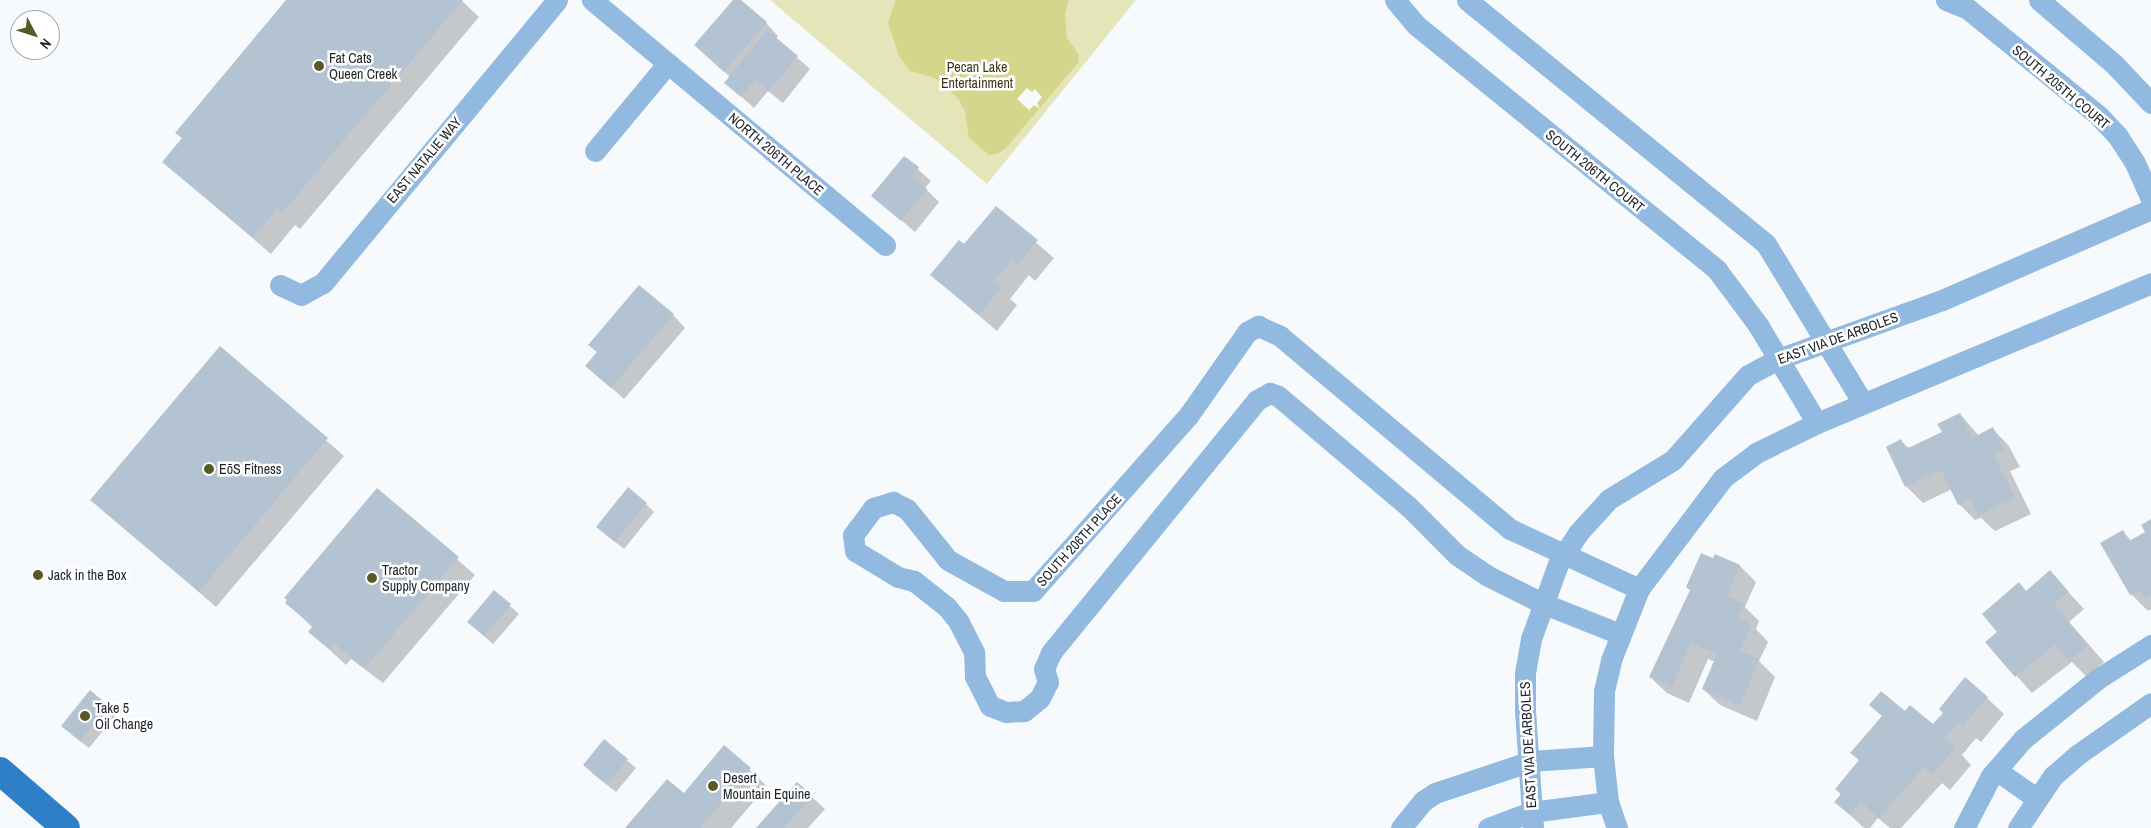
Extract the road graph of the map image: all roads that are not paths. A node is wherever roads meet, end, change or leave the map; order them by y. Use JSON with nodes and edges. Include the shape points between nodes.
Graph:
{"nodes":[{"id":1,"x":556,"y":0,"type":"edge"},
{"id":2,"x":592,"y":0,"type":"edge"},
{"id":3,"x":1395,"y":0,"type":"edge"},
{"id":4,"x":1466,"y":0,"type":"edge"},
{"id":5,"x":1946,"y":0,"type":"edge"},
{"id":6,"x":2039,"y":0,"type":"edge"},
{"id":7,"x":668,"y":63,"type":"junction"},
{"id":8,"x":2151,"y":103,"type":"edge"},
{"id":9,"x":596,"y":151,"type":"dead end"},
{"id":10,"x":2151,"y":199,"type":"edge"},
{"id":11,"x":2151,"y":210,"type":"edge"},
{"id":12,"x":885,"y":245,"type":"dead end"},
{"id":13,"x":2151,"y":283,"type":"edge"},
{"id":14,"x":280,"y":285,"type":"dead end"},
{"id":15,"x":1825,"y":341,"type":"junction"},
{"id":16,"x":1778,"y":359,"type":"junction"},
{"id":17,"x":1862,"y":403,"type":"junction"},
{"id":18,"x":1817,"y":423,"type":"junction"},
{"id":19,"x":1565,"y":554,"type":"junction"},
{"id":20,"x":1639,"y":589,"type":"junction"},
{"id":21,"x":1542,"y":603,"type":"junction"},
{"id":22,"x":1620,"y":634,"type":"junction"},
{"id":23,"x":2151,"y":645,"type":"edge"},
{"id":24,"x":2151,"y":703,"type":"edge"},
{"id":25,"x":1603,"y":756,"type":"junction"},
{"id":26,"x":1531,"y":762,"type":"junction"},
{"id":27,"x":0,"y":770,"type":"edge"},
{"id":28,"x":1996,"y":770,"type":"junction"},
{"id":29,"x":2036,"y":798,"type":"junction"},
{"id":30,"x":1608,"y":802,"type":"junction"},
{"id":31,"x":1532,"y":820,"type":"edge"},
{"id":32,"x":1971,"y":826,"type":"edge"},
{"id":33,"x":66,"y":828,"type":"edge"},
{"id":34,"x":1401,"y":828,"type":"edge"},
{"id":35,"x":1488,"y":828,"type":"edge"},
{"id":36,"x":1617,"y":828,"type":"edge"},
{"id":37,"x":2018,"y":828,"type":"edge"}],
"edges":[{"from":1,"to":14,"type":"street","name":"EAST NATALIE WAY","via":[[322,283],[301,294]]},
{"from":2,"to":7,"type":"street"},
{"from":3,"to":16,"type":"street","name":"SOUTH 206TH COURT","via":[[1416,25],[1716,270],[1744,302]]},
{"from":4,"to":15,"type":"street","via":[[1766,244]]},
{"from":5,"to":10,"type":"street","name":"SOUTH 205TH COURT","via":[[1968,9],[2099,116],[2117,135],[2135,163]]},
{"from":6,"to":8,"type":"street","via":[[2114,64]]},
{"from":7,"to":9,"type":"street"},
{"from":7,"to":12,"type":"street","name":"NORTH 206TH PLACE"},
{"from":11,"to":15,"type":"street","name":"EAST VIA DE ARBOLES","via":[[1942,300]]},
{"from":13,"to":17,"type":"street"},
{"from":15,"to":16,"type":"street","name":"EAST VIA DE ARBOLES"},
{"from":15,"to":17,"type":"street"},
{"from":16,"to":18,"type":"street"},
{"from":16,"to":19,"type":"street","name":"EAST VIA DE ARBOLES","via":[[1748,375],[1673,460],[1609,499],[1578,533]]},
{"from":17,"to":18,"type":"street"},
{"from":18,"to":20,"type":"street","via":[[1756,453],[1723,478]]},
{"from":19,"to":20,"type":"street"},
{"from":19,"to":21,"type":"street","name":"EAST VIA DE ARBOLES"},
{"from":19,"to":21,"type":"street","name":"SOUTH 206TH PLACE","via":[[1510,529],[1280,336],[1258,326],[1247,332],[1188,416],[1033,591],[1004,591],[948,560],[907,509],[893,502],[873,508],[852,535],[855,551],[898,577],[914,581],[947,606],[974,652],[975,677],[990,706],[1006,712],[1024,711],[1040,698],[1048,682],[1044,668],[1051,653],[1252,406],[1270,393],[1278,396],[1409,507],[1457,555],[1488,576]]},
{"from":20,"to":22,"type":"street"},
{"from":21,"to":22,"type":"street"},
{"from":21,"to":26,"type":"street","name":"EAST VIA DE ARBOLES","via":[[1525,674],[1524,710]]},
{"from":22,"to":25,"type":"street","via":[[1604,691]]},
{"from":23,"to":28,"type":"street","via":[[2067,702],[2023,739]]},
{"from":24,"to":29,"type":"street","via":[[2077,755],[2053,776]]},
{"from":25,"to":26,"type":"street"},
{"from":25,"to":30,"type":"street"},
{"from":26,"to":31,"type":"street","name":"EAST VIA DE ARBOLES"},
{"from":26,"to":34,"type":"street","via":[[1435,793]]},
{"from":27,"to":33,"type":"main road"},
{"from":28,"to":29,"type":"street"},
{"from":28,"to":32,"type":"street"},
{"from":29,"to":37,"type":"street"},
{"from":30,"to":31,"type":"street"},
{"from":30,"to":36,"type":"street"},
{"from":31,"to":35,"type":"street"}]}
